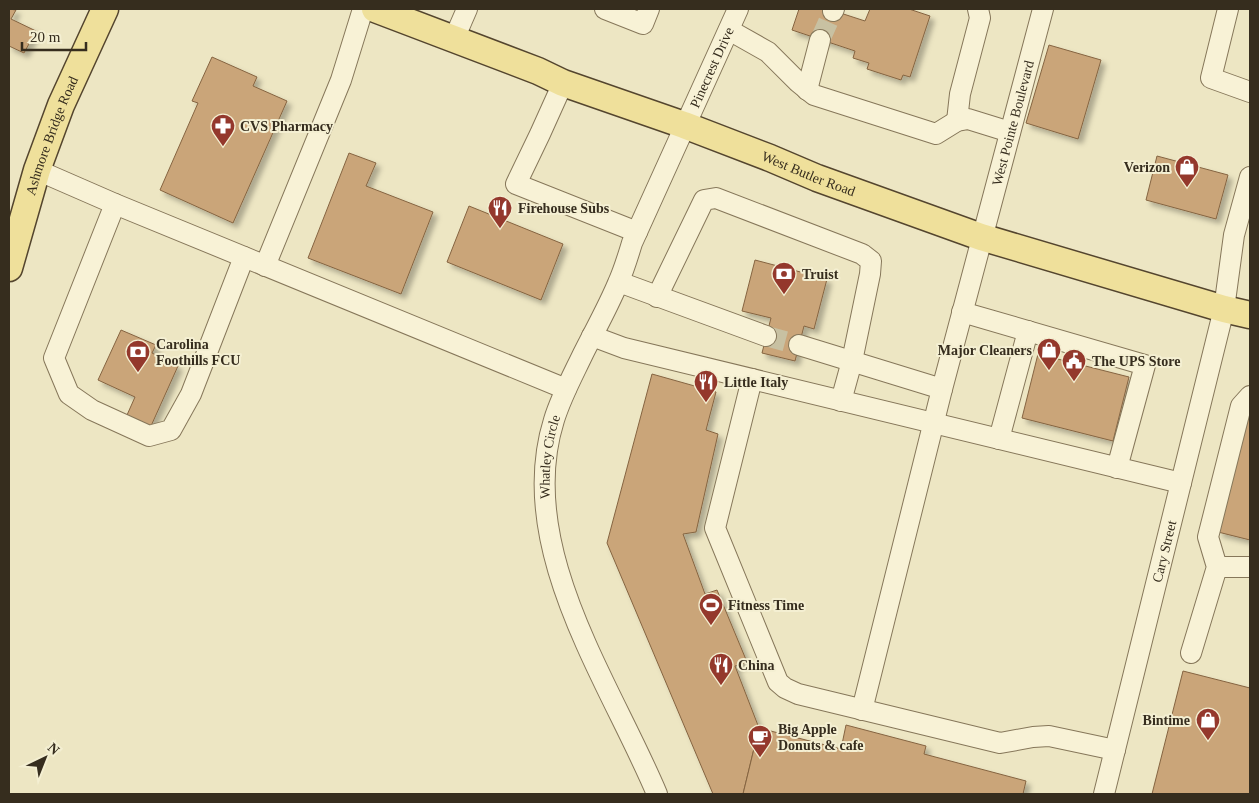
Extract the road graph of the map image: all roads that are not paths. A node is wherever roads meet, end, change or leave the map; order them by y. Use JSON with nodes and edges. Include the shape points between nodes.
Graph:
{"nodes":[{"id":1,"x":104,"y":9,"type":"edge"},
{"id":2,"x":363,"y":9,"type":"edge"},
{"id":3,"x":375,"y":9,"type":"edge"},
{"id":4,"x":467,"y":9,"type":"edge"},
{"id":5,"x":605,"y":9,"type":"edge"},
{"id":6,"x":649,"y":9,"type":"edge"},
{"id":7,"x":738,"y":9,"type":"edge"},
{"id":8,"x":978,"y":9,"type":"edge"},
{"id":9,"x":1043,"y":9,"type":"edge"},
{"id":10,"x":1228,"y":9,"type":"edge"},
{"id":11,"x":729,"y":30,"type":"junction"},
{"id":12,"x":454,"y":39,"type":"junction"},
{"id":13,"x":820,"y":40,"type":"tunnel mouth"},
{"id":14,"x":563,"y":83,"type":"junction"},
{"id":15,"x":807,"y":90,"type":"junction"},
{"id":16,"x":1250,"y":92,"type":"edge"},
{"id":17,"x":957,"y":121,"type":"junction"},
{"id":18,"x":684,"y":125,"type":"junction"},
{"id":19,"x":1010,"y":132,"type":"junction"},
{"id":20,"x":38,"y":170,"type":"junction"},
{"id":21,"x":1250,"y":177,"type":"edge"},
{"id":22,"x":115,"y":204,"type":"junction"},
{"id":23,"x":1247,"y":207,"type":"edge"},
{"id":24,"x":637,"y":232,"type":"junction"},
{"id":25,"x":981,"y":236,"type":"junction"},
{"id":26,"x":244,"y":257,"type":"junction"},
{"id":27,"x":265,"y":266,"type":"junction"},
{"id":28,"x":9,"y":268,"type":"edge"},
{"id":29,"x":619,"y":282,"type":"junction"},
{"id":30,"x":657,"y":297,"type":"junction"},
{"id":31,"x":1224,"y":309,"type":"junction"},
{"id":32,"x":962,"y":312,"type":"junction"},
{"id":33,"x":1250,"y":315,"type":"edge"},
{"id":34,"x":1028,"y":331,"type":"junction"},
{"id":35,"x":592,"y":336,"type":"junction"},
{"id":36,"x":766,"y":336,"type":"tunnel mouth"},
{"id":37,"x":799,"y":345,"type":"tunnel mouth"},
{"id":38,"x":852,"y":361,"type":"junction"},
{"id":39,"x":752,"y":379,"type":"junction"},
{"id":40,"x":566,"y":389,"type":"junction"},
{"id":41,"x":942,"y":389,"type":"junction"},
{"id":42,"x":1250,"y":396,"type":"edge"},
{"id":43,"x":841,"y":400,"type":"junction"},
{"id":44,"x":933,"y":423,"type":"junction"},
{"id":45,"x":999,"y":439,"type":"junction"},
{"id":46,"x":1116,"y":468,"type":"junction"},
{"id":47,"x":1181,"y":483,"type":"junction"},
{"id":48,"x":1217,"y":567,"type":"junction"},
{"id":49,"x":1250,"y":567,"type":"edge"},
{"id":50,"x":1190,"y":653,"type":"dead end"},
{"id":51,"x":862,"y":710,"type":"junction"},
{"id":52,"x":1115,"y":750,"type":"junction"},
{"id":53,"x":657,"y":794,"type":"edge"},
{"id":54,"x":1104,"y":794,"type":"edge"}],
"edges":[{"from":1,"to":20,"type":"main road","name":"Ashmore Bridge Road","via":[[61,105]]},
{"from":2,"to":27,"type":"street","via":[[341,80]]},
{"from":3,"to":12,"type":"main road","name":"West Butler Road"},
{"from":4,"to":12,"type":"street"},
{"from":5,"to":6,"type":"street","via":[[643,24]]},
{"from":7,"to":11,"type":"street","name":"Pinecrest Drive"},
{"from":8,"to":17,"type":"street","via":[[980,18],[960,94]]},
{"from":9,"to":19,"type":"street","name":"West Pointe Boulevard"},
{"from":10,"to":16,"type":"street","via":[[1212,78]]},
{"from":11,"to":15,"type":"street","via":[[768,52]]},
{"from":11,"to":18,"type":"street","name":"Pinecrest Drive"},
{"from":12,"to":14,"type":"main road","name":"West Butler Road"},
{"from":13,"to":15,"type":"street"},
{"from":14,"to":18,"type":"main road","name":"West Butler Road"},
{"from":14,"to":24,"type":"street","via":[[516,184]]},
{"from":15,"to":17,"type":"street","via":[[936,134]]},
{"from":17,"to":19,"type":"street","via":[[968,119]]},
{"from":18,"to":24,"type":"street","name":"Whatley Circle"},
{"from":18,"to":25,"type":"main road","name":"West Butler Road","via":[[817,178]]},
{"from":19,"to":25,"type":"street","name":"West Pointe Boulevard"},
{"from":20,"to":22,"type":"street"},
{"from":20,"to":28,"type":"main road","name":"Ashmore Bridge Road"},
{"from":21,"to":23,"type":"street","name":"Cary Street"},
{"from":22,"to":26,"type":"street"},
{"from":22,"to":26,"type":"street","via":[[54,358],[69,394],[92,410],[149,436],[170,430],[191,394]]},
{"from":23,"to":31,"type":"street","name":"Cary Street","via":[[1234,235]]},
{"from":24,"to":29,"type":"street","name":"Whatley Circle"},
{"from":25,"to":31,"type":"main road","name":"West Butler Road"},
{"from":25,"to":32,"type":"street","name":"West Pointe Boulevard"},
{"from":26,"to":27,"type":"street"},
{"from":27,"to":40,"type":"street"},
{"from":29,"to":30,"type":"street"},
{"from":29,"to":35,"type":"street","name":"Whatley Circle"},
{"from":30,"to":36,"type":"street"},
{"from":30,"to":38,"type":"street","via":[[704,200],[716,198],[862,254],[871,261]]},
{"from":31,"to":33,"type":"main road","name":"West Butler Road"},
{"from":31,"to":47,"type":"street","name":"Cary Street"},
{"from":32,"to":34,"type":"street"},
{"from":32,"to":41,"type":"street","name":"West Pointe Boulevard"},
{"from":34,"to":45,"type":"street"},
{"from":34,"to":46,"type":"street","via":[[1145,365]]},
{"from":35,"to":39,"type":"street","via":[[624,348]]},
{"from":35,"to":40,"type":"street","name":"Whatley Circle"},
{"from":37,"to":38,"type":"street"},
{"from":38,"to":41,"type":"street"},
{"from":38,"to":43,"type":"street"},
{"from":39,"to":43,"type":"street"},
{"from":39,"to":51,"type":"street","via":[[715,528],[778,682],[798,694]]},
{"from":40,"to":53,"type":"street","name":"Whatley Circle","via":[[553,420],[548,448],[544,484],[548,528],[567,596]]},
{"from":41,"to":44,"type":"street","name":"West Pointe Boulevard"},
{"from":42,"to":48,"type":"street","via":[[1241,406],[1208,536]]},
{"from":43,"to":44,"type":"street"},
{"from":44,"to":45,"type":"street"},
{"from":44,"to":51,"type":"street","name":"West Pointe Boulevard"},
{"from":45,"to":46,"type":"street"},
{"from":46,"to":47,"type":"street"},
{"from":47,"to":52,"type":"street","name":"Cary Street"},
{"from":48,"to":49,"type":"street"},
{"from":48,"to":50,"type":"street"},
{"from":51,"to":52,"type":"street","via":[[1000,743],[1049,736]]},
{"from":52,"to":54,"type":"street","name":"Cary Street"}]}
